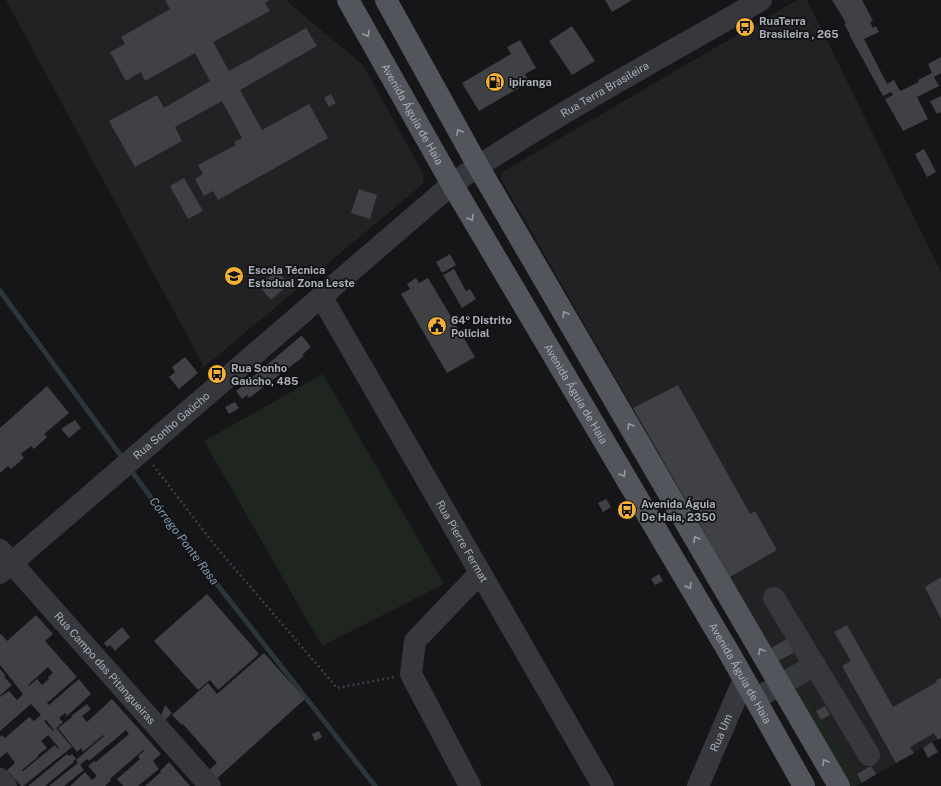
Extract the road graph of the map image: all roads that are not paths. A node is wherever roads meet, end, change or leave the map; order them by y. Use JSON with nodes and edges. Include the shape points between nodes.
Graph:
{"nodes":[{"id":1,"x":348,"y":0,"type":"edge"},
{"id":2,"x":386,"y":0,"type":"edge"},
{"id":3,"x":761,"y":0,"type":"edge"},
{"id":4,"x":478,"y":166,"type":"junction"},
{"id":5,"x":452,"y":184,"type":"junction"},
{"id":6,"x":321,"y":296,"type":"junction"},
{"id":7,"x":4,"y":562,"type":"edge"},
{"id":8,"x":480,"y":573,"type":"junction"},
{"id":9,"x":774,"y":598,"type":"dead end"},
{"id":10,"x":815,"y":665,"type":"junction"},
{"id":11,"x":744,"y":680,"type":"junction"},
{"id":12,"x":781,"y":685,"type":"junction"},
{"id":13,"x":755,"y":699,"type":"junction"},
{"id":14,"x":777,"y":737,"type":"junction"},
{"id":15,"x":811,"y":737,"type":"junction"},
{"id":16,"x":869,"y":755,"type":"dead end"},
{"id":17,"x":0,"y":779,"type":"edge"},
{"id":18,"x":6,"y":786,"type":"edge"},
{"id":19,"x":210,"y":786,"type":"edge"},
{"id":20,"x":470,"y":786,"type":"edge"},
{"id":21,"x":602,"y":786,"type":"edge"},
{"id":22,"x":698,"y":786,"type":"edge"},
{"id":23,"x":804,"y":786,"type":"edge"},
{"id":24,"x":839,"y":786,"type":"edge"}],
"edges":[{"from":1,"to":5,"type":"main road","name":"Avenida Águia de Haia","one_way":true},
{"from":4,"to":2,"type":"main road","one_way":true},
{"from":3,"to":4,"type":"street","name":"Rua Terra Brasileira"},
{"from":4,"to":5,"type":"street","name":"Rua Terra Brasileira"},
{"from":12,"to":4,"type":"main road","one_way":true},
{"from":5,"to":6,"type":"street","name":"Rua Sonho Gaúcho"},
{"from":5,"to":11,"type":"main road","name":"Avenida Águia de Haia","one_way":true},
{"from":6,"to":7,"type":"street","name":"Rua Sonho Gaúcho","via":[[117,472]]},
{"from":6,"to":8,"type":"street","name":"Rua Pierre Fermat"},
{"from":7,"to":19,"type":"street","name":"Rua Campo das Pitangueiras"},
{"from":8,"to":20,"type":"street","via":[[415,641],[411,674]]},
{"from":8,"to":21,"type":"street","name":"Rua Pierre Fermat"},
{"from":9,"to":10,"type":"street"},
{"from":10,"to":12,"type":"street"},
{"from":10,"to":16,"type":"street"},
{"from":11,"to":13,"type":"main road","name":"Avenida Águia de Haia"},
{"from":11,"to":22,"type":"street","name":"Rua Um"},
{"from":12,"to":13,"type":"street"},
{"from":12,"to":15,"type":"main road"},
{"from":13,"to":14,"type":"main road","name":"Avenida Águia de Haia"},
{"from":14,"to":15,"type":"main road","via":[[781,729],[790,725],[798,727]]},
{"from":14,"to":23,"type":"main road","name":"Avenida Águia de Haia"},
{"from":24,"to":15,"type":"main road","one_way":true},
{"from":17,"to":18,"type":"street"}]}
